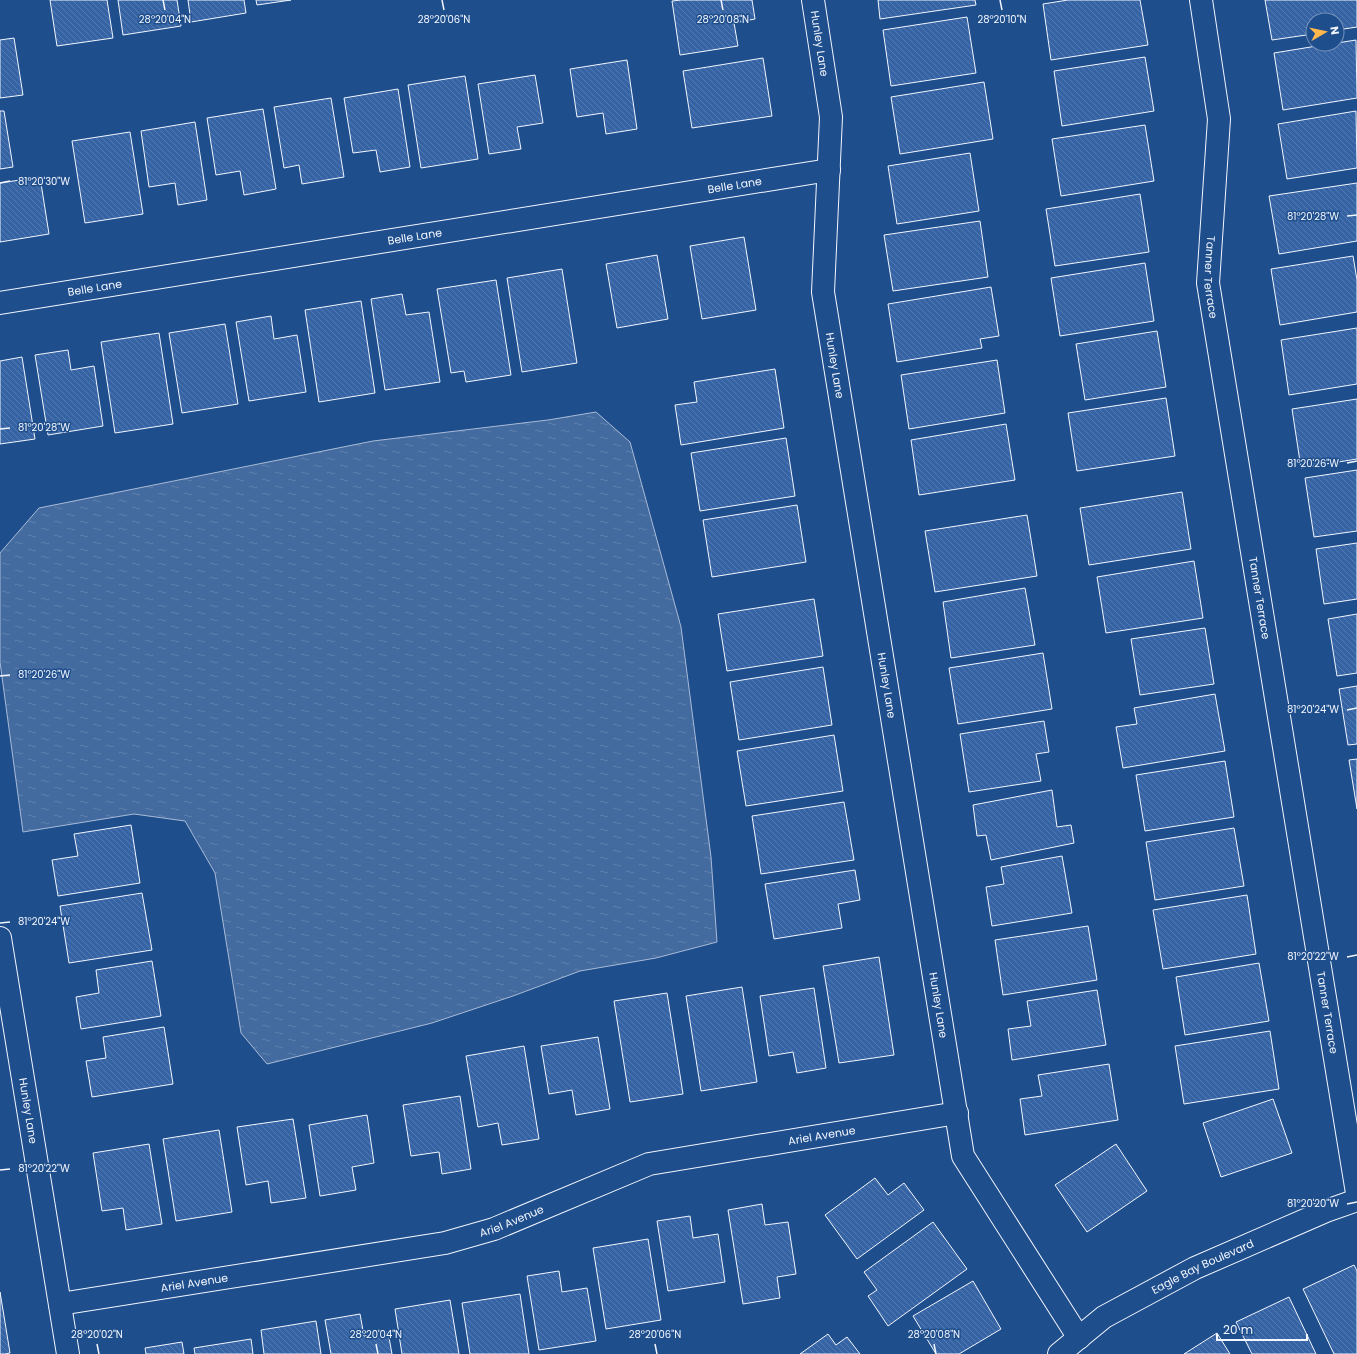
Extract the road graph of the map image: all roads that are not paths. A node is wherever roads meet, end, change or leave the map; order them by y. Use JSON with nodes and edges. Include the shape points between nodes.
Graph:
{"nodes":[{"id":1,"x":813,"y":0,"type":"edge"},
{"id":2,"x":1201,"y":0,"type":"edge"},
{"id":3,"x":829,"y":170,"type":"junction"},
{"id":4,"x":0,"y":303,"type":"edge"},
{"id":5,"x":0,"y":938,"type":"edge"},
{"id":6,"x":957,"y":1113,"type":"junction"},
{"id":7,"x":1357,"y":1193,"type":"edge"},
{"id":8,"x":1357,"y":1200,"type":"edge"},
{"id":9,"x":60,"y":1304,"type":"junction"},
{"id":10,"x":1079,"y":1338,"type":"junction"},
{"id":11,"x":68,"y":1354,"type":"edge"},
{"id":12,"x":1059,"y":1354,"type":"edge"}],
"edges":[{"from":1,"to":3,"type":"street","name":"Hunley Lane","via":[[831,117]]},
{"from":2,"to":7,"type":"street","name":"Tanner Terrace","via":[[1219,119],[1208,283]]},
{"from":3,"to":4,"type":"street","name":"Belle Lane"},
{"from":3,"to":6,"type":"street","name":"Hunley Lane","via":[[823,292]]},
{"from":5,"to":9,"type":"street","name":"Hunley Lane"},
{"from":6,"to":9,"type":"street","name":"Ariel Avenue","via":[[649,1164],[494,1229],[445,1243]]},
{"from":6,"to":10,"type":"street","name":"Hunley Lane","via":[[963,1156]]},
{"from":8,"to":10,"type":"street","name":"Eagle Bay Boulevard","via":[[1195,1268],[1104,1317]]},
{"from":9,"to":11,"type":"street","name":"Hunley Lane"},
{"from":10,"to":12,"type":"street","name":"Eagle Bay Boulevard"}]}
